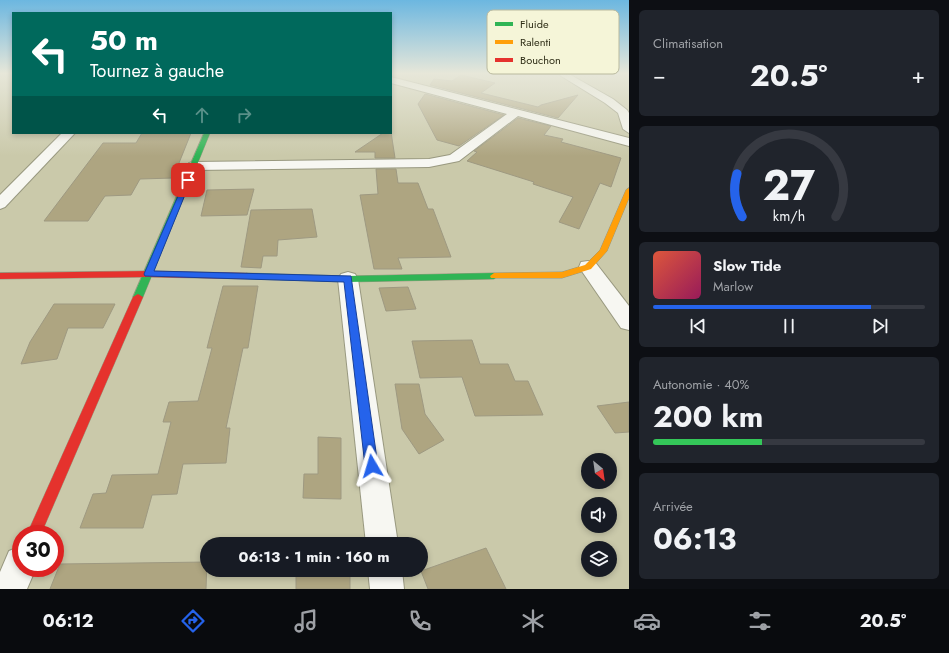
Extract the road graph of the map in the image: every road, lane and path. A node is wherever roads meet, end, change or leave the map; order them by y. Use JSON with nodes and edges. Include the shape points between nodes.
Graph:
{"nodes":[{"id":1,"x":476,"y":101,"type":"edge"},
{"id":2,"x":611,"y":101,"type":"edge"},
{"id":3,"x":517,"y":112,"type":"junction"},
{"id":4,"x":629,"y":129,"type":"edge"},
{"id":5,"x":68,"y":134,"type":"edge"},
{"id":6,"x":208,"y":134,"type":"edge"},
{"id":7,"x":629,"y":142,"type":"edge"},
{"id":8,"x":194,"y":166,"type":"junction"},
{"id":9,"x":629,"y":190,"type":"edge"},
{"id":10,"x":0,"y":204,"type":"edge"},
{"id":11,"x":588,"y":268,"type":"junction"},
{"id":12,"x":148,"y":274,"type":"junction"},
{"id":13,"x":0,"y":276,"type":"edge"},
{"id":14,"x":348,"y":278,"type":"junction"},
{"id":15,"x":629,"y":322,"type":"edge"},
{"id":16,"x":38,"y":525,"type":"edge"},
{"id":17,"x":381,"y":537,"type":"edge"},
{"id":18,"x":15,"y":577,"type":"edge"},
{"id":19,"x":386,"y":577,"type":"edge"},
{"id":20,"x":10,"y":589,"type":"edge"},
{"id":21,"x":387,"y":589,"type":"edge"}],
"edges":[{"from":1,"to":3,"type":"street"},
{"from":2,"to":4,"type":"street","via":[[623,112]]},
{"from":3,"to":7,"type":"street"},
{"from":3,"to":8,"type":"street","via":[[454,158],[442,161]]},
{"from":5,"to":10,"type":"street"},
{"from":6,"to":8,"type":"street"},
{"from":8,"to":12,"type":"street"},
{"from":9,"to":11,"type":"street","via":[[604,251]]},
{"from":11,"to":14,"type":"street","via":[[562,275]]},
{"from":11,"to":15,"type":"street"},
{"from":12,"to":13,"type":"street"},
{"from":12,"to":14,"type":"street"},
{"from":12,"to":16,"type":"street"},
{"from":14,"to":17,"type":"street"},
{"from":18,"to":20,"type":"street"},
{"from":19,"to":21,"type":"street"}]}
